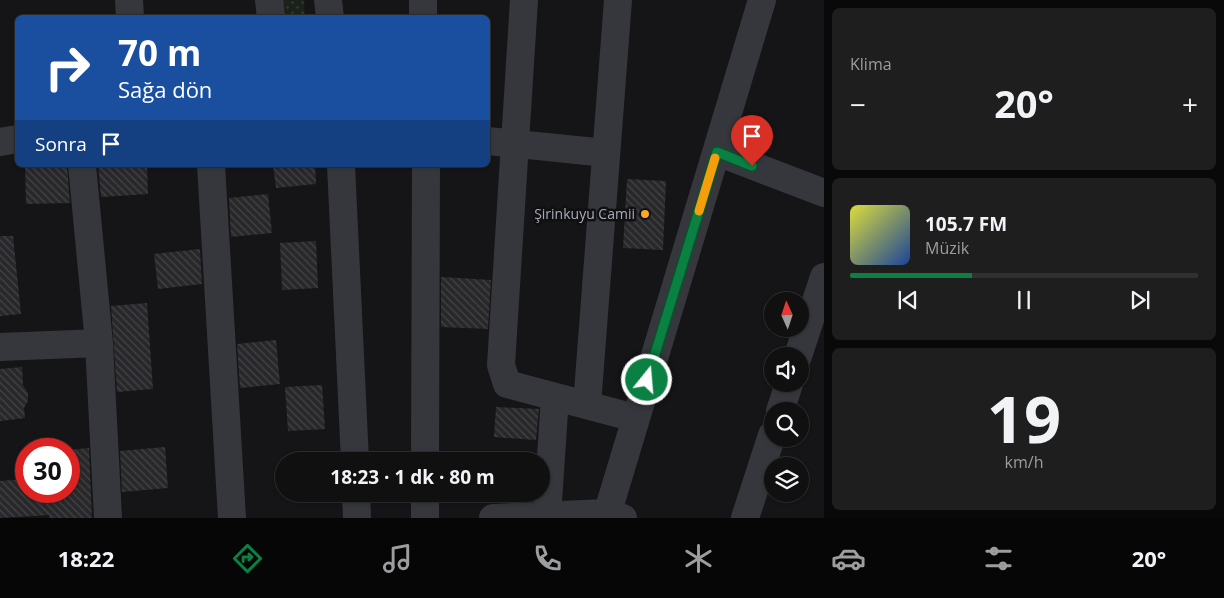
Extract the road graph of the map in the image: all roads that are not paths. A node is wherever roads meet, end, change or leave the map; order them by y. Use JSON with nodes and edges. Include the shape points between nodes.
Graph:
{"nodes":[{"id":1,"x":129,"y":0,"type":"edge"},
{"id":2,"x":269,"y":0,"type":"edge"},
{"id":3,"x":328,"y":0,"type":"edge"},
{"id":4,"x":423,"y":0,"type":"edge"},
{"id":5,"x":524,"y":0,"type":"edge"},
{"id":6,"x":618,"y":0,"type":"edge"},
{"id":7,"x":762,"y":0,"type":"edge"},
{"id":8,"x":130,"y":15,"type":"edge"},
{"id":9,"x":271,"y":15,"type":"edge"},
{"id":10,"x":330,"y":15,"type":"edge"},
{"id":11,"x":423,"y":15,"type":"edge"},
{"id":12,"x":15,"y":140,"type":"edge"},
{"id":13,"x":490,"y":141,"type":"edge"},
{"id":14,"x":0,"y":142,"type":"edge"},
{"id":15,"x":514,"y":143,"type":"junction"},
{"id":16,"x":717,"y":152,"type":"junction"},
{"id":17,"x":606,"y":153,"type":"junction"},
{"id":18,"x":82,"y":167,"type":"edge"},
{"id":19,"x":211,"y":167,"type":"edge"},
{"id":20,"x":341,"y":167,"type":"edge"},
{"id":21,"x":426,"y":167,"type":"edge"},
{"id":22,"x":824,"y":193,"type":"edge"},
{"id":23,"x":824,"y":278,"type":"edge"},
{"id":24,"x":99,"y":343,"type":"junction"},
{"id":25,"x":0,"y":347,"type":"edge"},
{"id":26,"x":801,"y":347,"type":"edge"},
{"id":27,"x":555,"y":398,"type":"junction"},
{"id":28,"x":587,"y":406,"type":"junction"},
{"id":29,"x":636,"y":418,"type":"junction"},
{"id":30,"x":768,"y":447,"type":"edge"},
{"id":31,"x":354,"y":452,"type":"edge"},
{"id":32,"x":425,"y":452,"type":"edge"},
{"id":33,"x":356,"y":502,"type":"edge"},
{"id":34,"x":425,"y":502,"type":"edge"},
{"id":35,"x":547,"y":516,"type":"junction"},
{"id":36,"x":612,"y":516,"type":"edge"},
{"id":37,"x":108,"y":518,"type":"edge"},
{"id":38,"x":232,"y":518,"type":"edge"},
{"id":39,"x":357,"y":518,"type":"edge"},
{"id":40,"x":425,"y":518,"type":"edge"},
{"id":41,"x":493,"y":518,"type":"edge"},
{"id":42,"x":745,"y":518,"type":"edge"}],
"edges":[{"from":1,"to":8,"type":"street"},
{"from":2,"to":9,"type":"street"},
{"from":3,"to":10,"type":"street"},
{"from":4,"to":11,"type":"street"},
{"from":5,"to":15,"type":"street"},
{"from":6,"to":17,"type":"street"},
{"from":7,"to":16,"type":"street"},
{"from":12,"to":14,"type":"street"},
{"from":13,"to":15,"type":"street"},
{"from":15,"to":17,"type":"street"},
{"from":15,"to":27,"type":"street","via":[[501,365],[507,384]]},
{"from":16,"to":22,"type":"street"},
{"from":16,"to":29,"type":"street"},
{"from":17,"to":28,"type":"street"},
{"from":18,"to":24,"type":"street"},
{"from":19,"to":38,"type":"street"},
{"from":20,"to":31,"type":"street"},
{"from":21,"to":32,"type":"street"},
{"from":23,"to":26,"type":"street"},
{"from":24,"to":25,"type":"street"},
{"from":24,"to":37,"type":"street"},
{"from":27,"to":28,"type":"street"},
{"from":27,"to":35,"type":"street"},
{"from":28,"to":29,"type":"street"},
{"from":29,"to":36,"type":"street"},
{"from":30,"to":42,"type":"street"},
{"from":33,"to":39,"type":"street"},
{"from":34,"to":40,"type":"street"},
{"from":35,"to":36,"type":"street"},
{"from":35,"to":41,"type":"street"}]}
